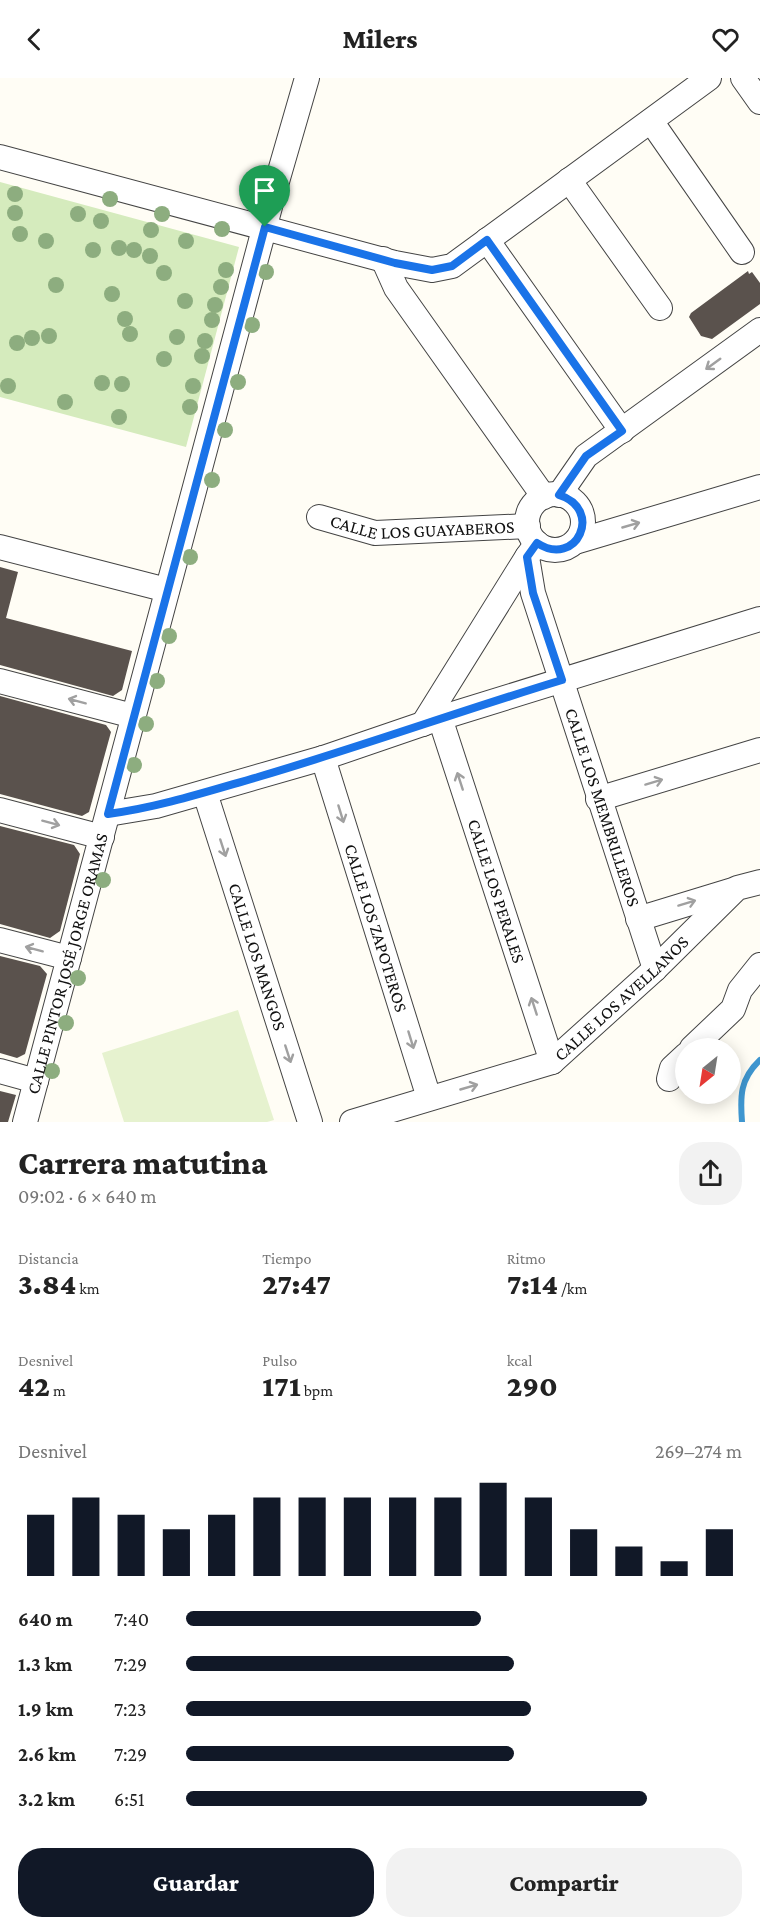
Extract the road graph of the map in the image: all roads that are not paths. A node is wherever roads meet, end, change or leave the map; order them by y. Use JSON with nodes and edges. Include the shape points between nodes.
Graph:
{"nodes":[{"id":1,"x":307,"y":78,"type":"edge"},
{"id":2,"x":709,"y":78,"type":"edge"},
{"id":3,"x":743,"y":78,"type":"edge"},
{"id":4,"x":760,"y":102,"type":"edge"},
{"id":5,"x":651,"y":121,"type":"junction"},
{"id":6,"x":0,"y":157,"type":"edge"},
{"id":7,"x":569,"y":180,"type":"junction"},
{"id":8,"x":265,"y":227,"type":"junction"},
{"id":9,"x":487,"y":240,"type":"junction"},
{"id":10,"x":742,"y":252,"type":"dead end"},
{"id":11,"x":383,"y":259,"type":"junction"},
{"id":12,"x":417,"y":267,"type":"junction"},
{"id":13,"x":660,"y":308,"type":"dead end"},
{"id":14,"x":415,"y":313,"type":"junction"},
{"id":15,"x":760,"y":330,"type":"edge"},
{"id":16,"x":622,"y":431,"type":"junction"},
{"id":17,"x":760,"y":487,"type":"edge"},
{"id":18,"x":551,"y":496,"type":"junction"},
{"id":19,"x":319,"y":517,"type":"dead end"},
{"id":20,"x":531,"y":542,"type":"junction"},
{"id":21,"x":575,"y":542,"type":"junction"},
{"id":22,"x":0,"y":547,"type":"edge"},
{"id":23,"x":167,"y":590,"type":"junction"},
{"id":24,"x":760,"y":619,"type":"edge"},
{"id":25,"x":562,"y":680,"type":"junction"},
{"id":26,"x":0,"y":681,"type":"edge"},
{"id":27,"x":133,"y":716,"type":"junction"},
{"id":28,"x":432,"y":721,"type":"junction"},
{"id":29,"x":760,"y":750,"type":"edge"},
{"id":30,"x":323,"y":758,"type":"junction"},
{"id":31,"x":205,"y":793,"type":"junction"},
{"id":32,"x":598,"y":799,"type":"junction"},
{"id":33,"x":0,"y":810,"type":"edge"},
{"id":34,"x":105,"y":825,"type":"junction"},
{"id":35,"x":749,"y":885,"type":"edge"},
{"id":36,"x":638,"y":919,"type":"junction"},
{"id":37,"x":0,"y":940,"type":"edge"},
{"id":38,"x":69,"y":958,"type":"junction"},
{"id":39,"x":760,"y":965,"type":"edge"},
{"id":40,"x":655,"y":969,"type":"junction"},
{"id":41,"x":703,"y":1038,"type":"edge"},
{"id":42,"x":552,"y":1062,"type":"junction"},
{"id":43,"x":675,"y":1065,"type":"edge"},
{"id":44,"x":0,"y":1071,"type":"edge"},
{"id":45,"x":669,"y":1079,"type":"dead end"},
{"id":46,"x":36,"y":1081,"type":"junction"},
{"id":47,"x":429,"y":1098,"type":"junction"},
{"id":48,"x":25,"y":1122,"type":"edge"},
{"id":49,"x":310,"y":1122,"type":"edge"},
{"id":50,"x":352,"y":1122,"type":"edge"}],
"edges":[{"from":1,"to":8,"type":"street","name":"CALLE PINTOR JOSÉ JORGE ORAMAS"},
{"from":2,"to":5,"type":"street"},
{"from":3,"to":4,"type":"street"},
{"from":5,"to":7,"type":"street"},
{"from":5,"to":10,"type":"street"},
{"from":6,"to":8,"type":"street"},
{"from":7,"to":9,"type":"street"},
{"from":7,"to":13,"type":"street"},
{"from":8,"to":11,"type":"street"},
{"from":8,"to":23,"type":"street","name":"CALLE PINTOR JOSÉ JORGE ORAMAS"},
{"from":9,"to":12,"type":"street","via":[[452,266],[432,270]]},
{"from":9,"to":16,"type":"street"},
{"from":11,"to":12,"type":"street"},
{"from":11,"to":14,"type":"street","via":[[396,288]]},
{"from":12,"to":14,"type":"street","via":[[412,290]]},
{"from":14,"to":18,"type":"street"},
{"from":15,"to":16,"type":"street","one_way":true},
{"from":16,"to":18,"type":"street","via":[[586,456]]},
{"from":21,"to":17,"type":"street","one_way":true},
{"from":18,"to":20,"type":"street","via":[[531,509]]},
{"from":18,"to":21,"type":"street","via":[[574,502],[582,518]]},
{"from":19,"to":20,"type":"street","name":"CALLE LOS GUAYABEROS","via":[[375,533]]},
{"from":20,"to":21,"type":"street","via":[[552,550]]},
{"from":20,"to":25,"type":"street","name":"CALLE LOS MEMBRILLEROS","via":[[533,593]]},
{"from":20,"to":28,"type":"street"},
{"from":22,"to":23,"type":"street"},
{"from":23,"to":27,"type":"street","name":"CALLE PINTOR JOSÉ JORGE ORAMAS"},
{"from":24,"to":25,"type":"street"},
{"from":25,"to":28,"type":"street"},
{"from":25,"to":32,"type":"street","name":"CALLE LOS MEMBRILLEROS"},
{"from":27,"to":26,"type":"street","one_way":true},
{"from":27,"to":34,"type":"street","name":"CALLE PINTOR JOSÉ JORGE ORAMAS"},
{"from":28,"to":30,"type":"street"},
{"from":42,"to":28,"type":"street","name":"CALLE LOS PERALES","one_way":true},
{"from":32,"to":29,"type":"street","one_way":true},
{"from":30,"to":31,"type":"street"},
{"from":30,"to":47,"type":"street","name":"CALLE LOS ZAPOTEROS","one_way":true},
{"from":31,"to":34,"type":"street"},
{"from":31,"to":49,"type":"street","name":"CALLE LOS MANGOS","one_way":true},
{"from":32,"to":36,"type":"street","name":"CALLE LOS MEMBRILLEROS"},
{"from":33,"to":34,"type":"street","one_way":true},
{"from":34,"to":38,"type":"street","name":"CALLE PINTOR JOSÉ JORGE ORAMAS"},
{"from":36,"to":35,"type":"street","name":"CALLE LOS AVELLANOS","one_way":true},
{"from":35,"to":40,"type":"street","name":"CALLE LOS AVELLANOS"},
{"from":36,"to":40,"type":"street","name":"CALLE LOS MEMBRILLEROS"},
{"from":38,"to":37,"type":"street","one_way":true},
{"from":38,"to":46,"type":"street","name":"CALLE PINTOR JOSÉ JORGE ORAMAS"},
{"from":39,"to":41,"type":"street","via":[[740,990],[733,1009]]},
{"from":40,"to":42,"type":"street","name":"CALLE LOS AVELLANOS"},
{"from":47,"to":42,"type":"street","name":"CALLE LOS AVELLANOS","one_way":true},
{"from":43,"to":45,"type":"street"},
{"from":44,"to":46,"type":"street"},
{"from":46,"to":48,"type":"street","name":"CALLE PINTOR JOSÉ JORGE ORAMAS"},
{"from":47,"to":50,"type":"street","name":"CALLE LOS AVELLANOS"}]}
